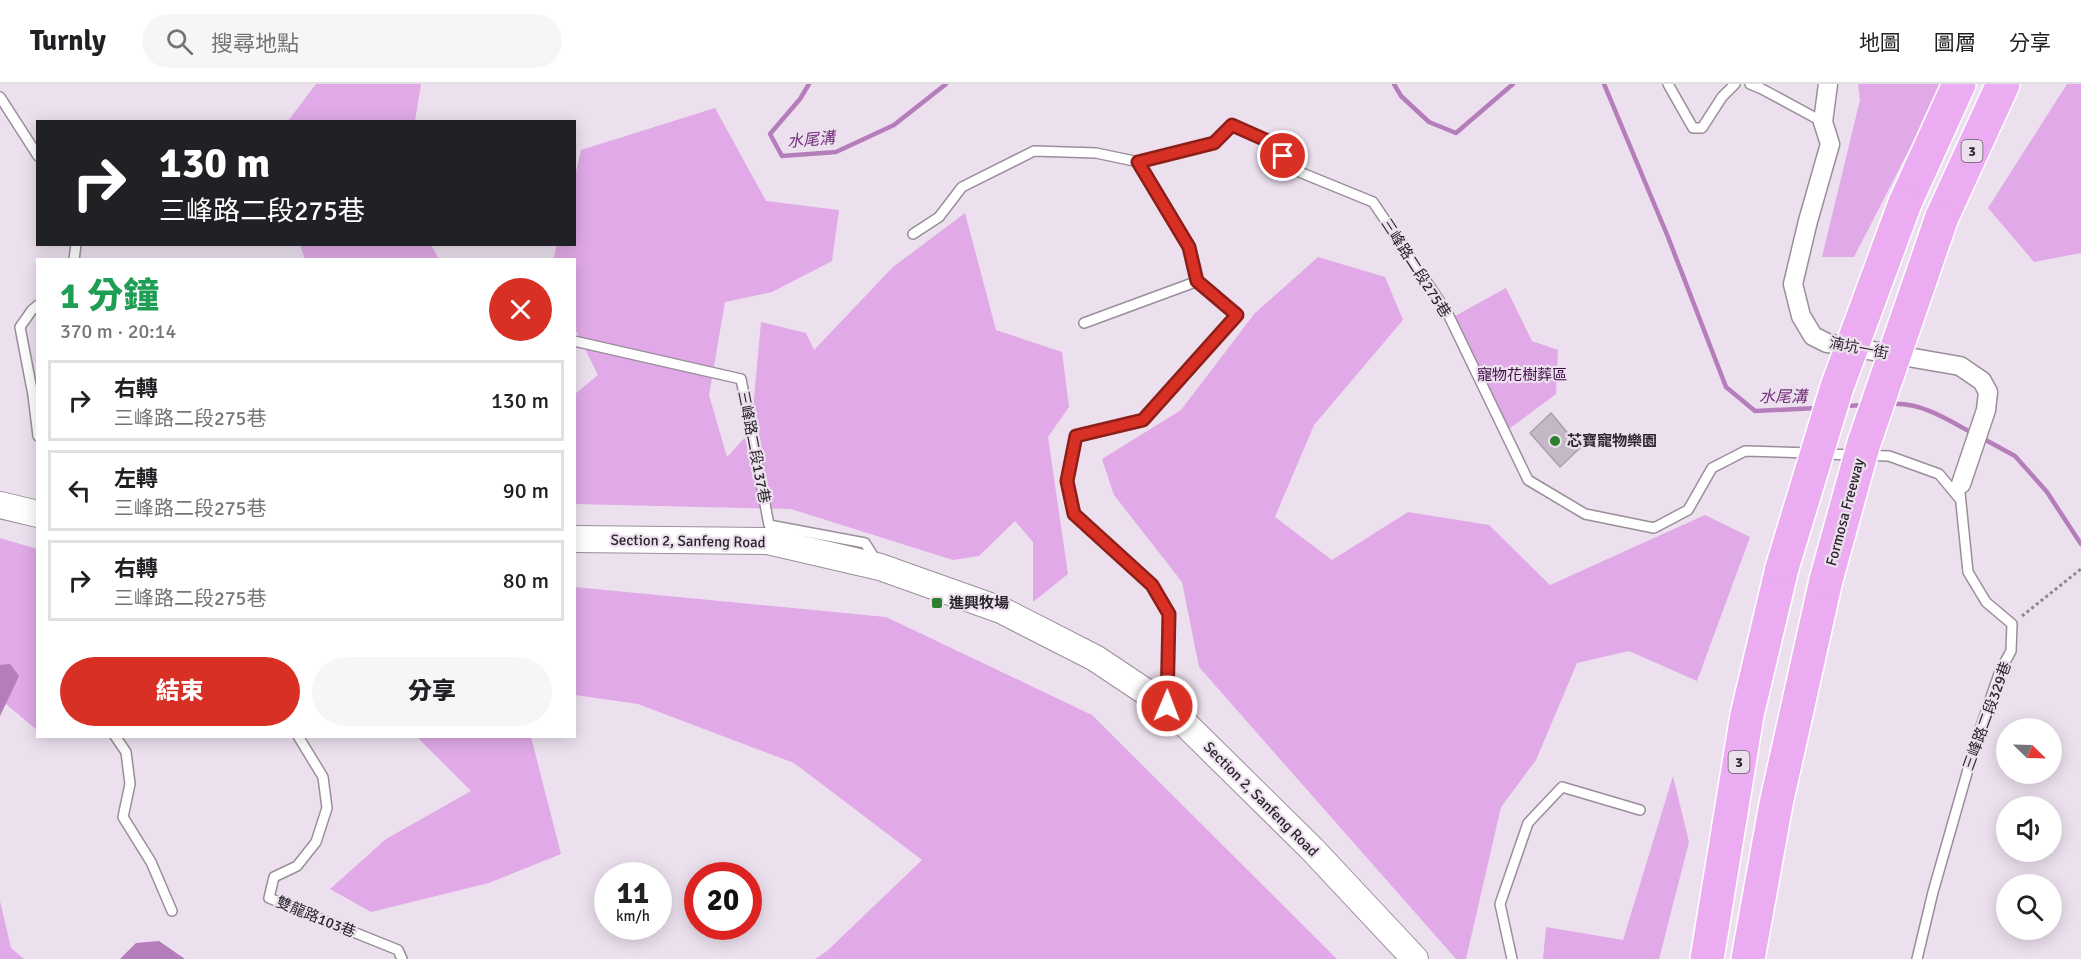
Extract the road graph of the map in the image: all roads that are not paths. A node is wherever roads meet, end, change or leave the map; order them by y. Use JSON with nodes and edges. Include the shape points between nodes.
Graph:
{"nodes":[{"id":1,"x":1668,"y":84,"type":"edge"},
{"id":2,"x":1735,"y":84,"type":"edge"},
{"id":3,"x":1749,"y":84,"type":"edge"},
{"id":4,"x":1828,"y":84,"type":"edge"},
{"id":5,"x":1959,"y":84,"type":"edge"},
{"id":6,"x":2002,"y":84,"type":"edge"},
{"id":7,"x":0,"y":97,"type":"edge"},
{"id":8,"x":1823,"y":122,"type":"junction"},
{"id":9,"x":36,"y":153,"type":"edge"},
{"id":10,"x":1138,"y":162,"type":"junction"},
{"id":11,"x":913,"y":234,"type":"dead end"},
{"id":12,"x":1197,"y":281,"type":"junction"},
{"id":13,"x":36,"y":307,"type":"edge"},
{"id":14,"x":1083,"y":323,"type":"dead end"},
{"id":15,"x":576,"y":341,"type":"edge"},
{"id":16,"x":36,"y":420,"type":"edge"},
{"id":17,"x":1960,"y":491,"type":"junction"},
{"id":18,"x":0,"y":506,"type":"edge"},
{"id":19,"x":36,"y":514,"type":"edge"},
{"id":20,"x":576,"y":540,"type":"edge"},
{"id":21,"x":880,"y":567,"type":"junction"},
{"id":22,"x":1167,"y":706,"type":"junction"},
{"id":23,"x":116,"y":738,"type":"edge"},
{"id":24,"x":299,"y":738,"type":"edge"},
{"id":25,"x":1640,"y":810,"type":"dead end"},
{"id":26,"x":172,"y":910,"type":"dead end"},
{"id":27,"x":402,"y":959,"type":"edge"},
{"id":28,"x":1415,"y":959,"type":"edge"},
{"id":29,"x":1512,"y":959,"type":"edge"},
{"id":30,"x":1707,"y":959,"type":"edge"},
{"id":31,"x":1748,"y":959,"type":"edge"},
{"id":32,"x":1917,"y":959,"type":"edge"}],
"edges":[{"from":1,"to":2,"type":"lane","via":[[1693,128],[1702,128]]},
{"from":3,"to":8,"type":"lane"},
{"from":4,"to":8,"type":"street","name":"湳坑一街"},
{"from":5,"to":30,"type":"highway","number":"3","bridge":true,"via":[[1905,203],[1837,387],[1782,568],[1747,715]]},
{"from":6,"to":31,"type":"highway","name":"Formosa Freeway","number":"3","bridge":true,"via":[[1942,217],[1864,443],[1826,580],[1776,804]]},
{"from":7,"to":9,"type":"lane"},
{"from":8,"to":17,"type":"street","name":"湳坑一街","via":[[1830,144],[1793,284],[1801,316],[1813,336],[1827,343],[1960,366],[1982,381],[1988,392],[1986,410]]},
{"from":10,"to":11,"type":"lane","via":[[1096,153],[1034,151],[962,188],[939,217]]},
{"from":10,"to":12,"type":"lane","via":[[1189,247]]},
{"from":10,"to":17,"type":"lane","name":"三峰路二段275巷","via":[[1214,143],[1232,125],[1268,141],[1297,171],[1373,202],[1447,312],[1528,480],[1585,514],[1654,528],[1688,510],[1712,468],[1745,451],[1889,456],[1939,474]]},
{"from":12,"to":14,"type":"lane"},
{"from":12,"to":22,"type":"lane","via":[[1237,315],[1143,420],[1076,436],[1067,481],[1074,514],[1152,585],[1169,614]]},
{"from":13,"to":16,"type":"lane","via":[[20,327]]},
{"from":15,"to":21,"type":"lane","name":"三峰路二段137巷","via":[[741,379],[769,525],[865,543]]},
{"from":17,"to":32,"type":"lane","name":"三峰路二段329巷","via":[[1968,572],[1986,602],[2012,624],[2011,651],[1977,738]]},
{"from":18,"to":19,"type":"street"},
{"from":20,"to":21,"type":"street","name":"Section 2, Sanfeng Road","via":[[768,541]]},
{"from":21,"to":22,"type":"street","name":"Section 2, Sanfeng Road","via":[[1001,610],[1095,658]]},
{"from":22,"to":28,"type":"street","name":"Section 2, Sanfeng Road","via":[[1312,849]]},
{"from":23,"to":26,"type":"lane","via":[[126,752],[130,784],[123,817],[151,862]]},
{"from":24,"to":27,"type":"lane","name":"雙龍路103巷","via":[[322,777],[327,808],[316,842],[297,866],[274,877],[270,898],[398,950]]},
{"from":25,"to":29,"type":"lane","via":[[1562,788],[1528,824],[1500,904]]}]}
